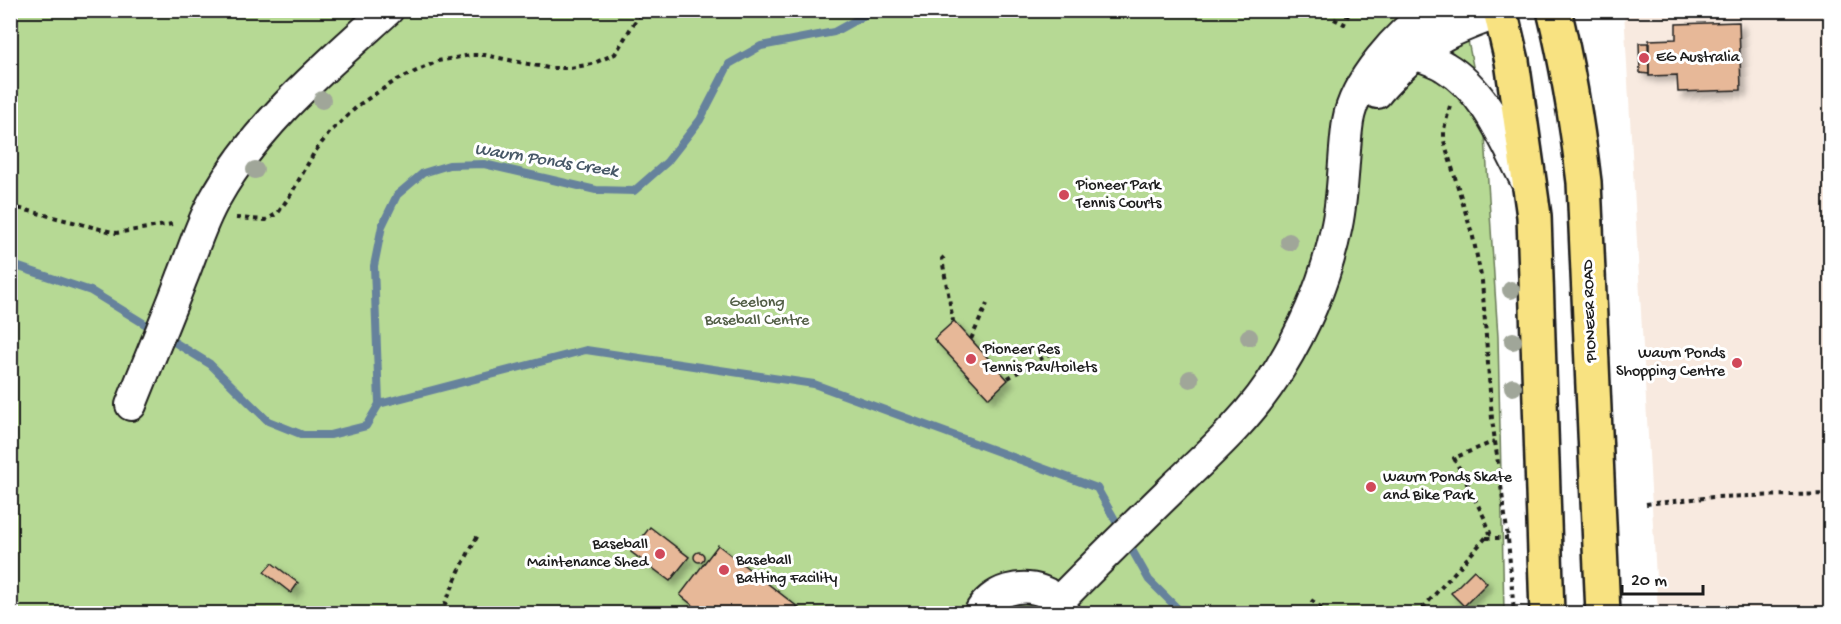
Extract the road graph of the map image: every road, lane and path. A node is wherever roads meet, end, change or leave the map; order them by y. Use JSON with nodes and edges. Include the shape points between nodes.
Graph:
{"nodes":[{"id":1,"x":388,"y":10,"type":"edge"},
{"id":2,"x":642,"y":10,"type":"edge"},
{"id":3,"x":1350,"y":10,"type":"edge"},
{"id":4,"x":1403,"y":10,"type":"edge"},
{"id":5,"x":1431,"y":10,"type":"edge"},
{"id":6,"x":1554,"y":10,"type":"edge"},
{"id":7,"x":1502,"y":11,"type":"edge"},
{"id":8,"x":1334,"y":19,"type":"dead end"},
{"id":9,"x":1415,"y":54,"type":"junction"},
{"id":10,"x":1467,"y":84,"type":"junction"},
{"id":11,"x":1352,"y":105,"type":"junction"},
{"id":12,"x":1345,"y":166,"type":"junction"},
{"id":13,"x":1532,"y":194,"type":"junction"},
{"id":14,"x":10,"y":206,"type":"edge"},
{"id":15,"x":206,"y":218,"type":"junction"},
{"id":16,"x":944,"y":257,"type":"dead end"},
{"id":17,"x":987,"y":304,"type":"dead end"},
{"id":18,"x":953,"y":321,"type":"dead end"},
{"id":19,"x":971,"y":339,"type":"dead end"},
{"id":20,"x":1060,"y":347,"type":"dead end"},
{"id":21,"x":1008,"y":378,"type":"dead end"},
{"id":22,"x":131,"y":405,"type":"dead end"},
{"id":23,"x":1496,"y":441,"type":"junction"},
{"id":24,"x":1830,"y":494,"type":"edge"},
{"id":25,"x":1646,"y":504,"type":"dead end"},
{"id":26,"x":479,"y":533,"type":"dead end"},
{"id":27,"x":1486,"y":538,"type":"junction"},
{"id":28,"x":1508,"y":538,"type":"junction"},
{"id":29,"x":1311,"y":600,"type":"dead end"},
{"id":30,"x":1062,"y":608,"type":"edge"},
{"id":31,"x":1422,"y":612,"type":"edge"},
{"id":32,"x":441,"y":614,"type":"edge"},
{"id":33,"x":979,"y":614,"type":"edge"},
{"id":34,"x":1330,"y":614,"type":"edge"},
{"id":35,"x":1406,"y":614,"type":"edge"},
{"id":36,"x":1514,"y":614,"type":"edge"},
{"id":37,"x":1547,"y":614,"type":"edge"},
{"id":38,"x":1604,"y":614,"type":"edge"}],
"edges":[{"from":1,"to":15,"type":"lane","via":[[327,65],[267,128],[231,172]]},
{"from":2,"to":15,"type":"path","via":[[615,54],[592,64],[548,68],[485,55],[438,60],[360,105],[329,133],[278,213],[266,220]]},
{"from":3,"to":8,"type":"path","via":[[1344,24]]},
{"from":4,"to":11,"type":"lane","via":[[1372,58]]},
{"from":5,"to":11,"type":"lane","via":[[1391,47]]},
{"from":6,"to":38,"type":"main road","name":"PIONEER ROAD","via":[[1584,182]]},
{"from":7,"to":9,"type":"lane","via":[[1446,32]]},
{"from":7,"to":13,"type":"main road"},
{"from":9,"to":10,"type":"lane","via":[[1445,66]]},
{"from":9,"to":12,"type":"lane","via":[[1381,88],[1363,114]]},
{"from":10,"to":13,"type":"lane","via":[[1491,116]]},
{"from":10,"to":23,"type":"path","via":[[1448,110],[1444,141],[1482,281]]},
{"from":11,"to":12,"type":"lane"},
{"from":12,"to":30,"type":"lane","via":[[1337,224],[1318,293],[1279,370],[1233,430],[1102,558]]},
{"from":13,"to":37,"type":"main road"},
{"from":14,"to":15,"type":"path","via":[[116,234]]},
{"from":15,"to":22,"type":"lane"},
{"from":16,"to":18,"type":"path"},
{"from":17,"to":19,"type":"path"},
{"from":20,"to":21,"type":"path"},
{"from":23,"to":27,"type":"path","via":[[1454,458],[1485,519],[1490,533]]},
{"from":23,"to":28,"type":"path"},
{"from":24,"to":25,"type":"path","via":[[1713,497]]},
{"from":26,"to":32,"type":"path"},
{"from":27,"to":28,"type":"path"},
{"from":27,"to":31,"type":"path"},
{"from":28,"to":36,"type":"path"},
{"from":29,"to":34,"type":"path"},
{"from":30,"to":33,"type":"lane","via":[[1044,592],[1016,588],[997,594]]},
{"from":31,"to":35,"type":"path","via":[[1410,610]]}]}
